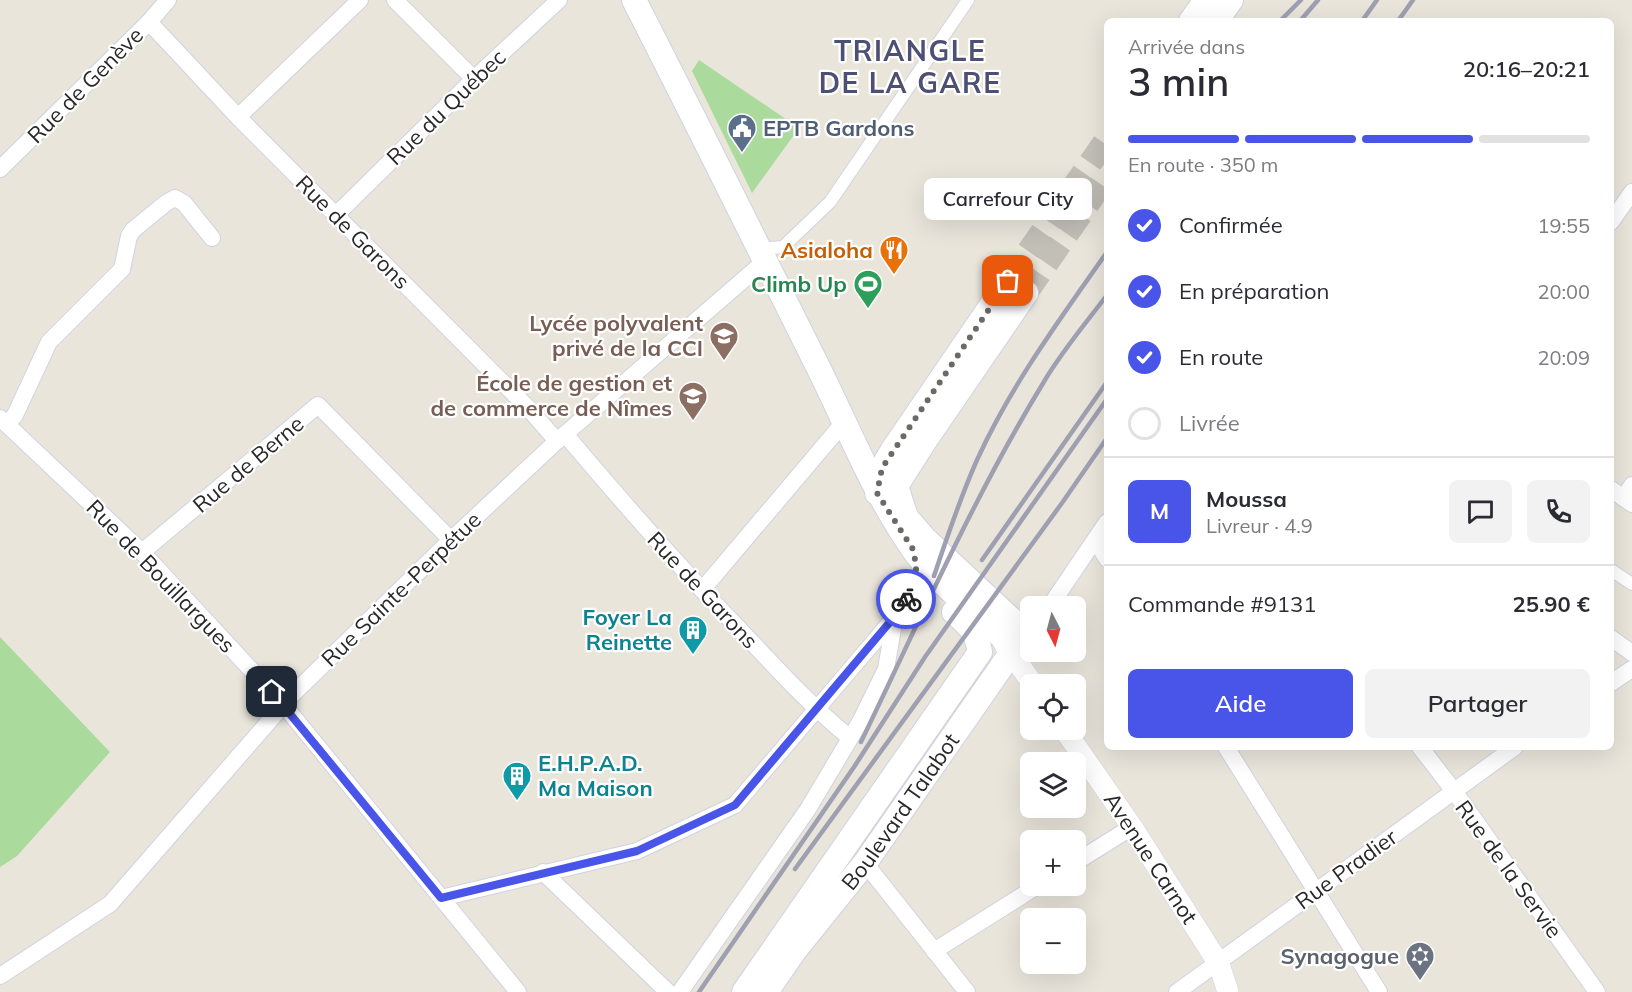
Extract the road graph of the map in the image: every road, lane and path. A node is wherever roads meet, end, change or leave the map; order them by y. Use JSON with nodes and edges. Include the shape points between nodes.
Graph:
{"nodes":[{"id":1,"x":168,"y":0,"type":"edge"},
{"id":2,"x":360,"y":0,"type":"edge"},
{"id":3,"x":395,"y":0,"type":"edge"},
{"id":4,"x":559,"y":0,"type":"edge"},
{"id":5,"x":634,"y":0,"type":"edge"},
{"id":6,"x":968,"y":0,"type":"edge"},
{"id":7,"x":1206,"y":0,"type":"edge"},
{"id":8,"x":1231,"y":0,"type":"edge"},
{"id":9,"x":1193,"y":18,"type":"edge"},
{"id":10,"x":1218,"y":18,"type":"edge"},
{"id":11,"x":148,"y":22,"type":"junction"},
{"id":12,"x":474,"y":79,"type":"junction"},
{"id":13,"x":238,"y":117,"type":"junction"},
{"id":14,"x":0,"y":169,"type":"edge"},
{"id":15,"x":1632,"y":192,"type":"edge"},
{"id":16,"x":336,"y":215,"type":"junction"},
{"id":17,"x":1614,"y":218,"type":"edge"},
{"id":18,"x":212,"y":238,"type":"dead end"},
{"id":19,"x":758,"y":254,"type":"junction"},
{"id":20,"x":1017,"y":287,"type":"tunnel mouth"},
{"id":21,"x":4,"y":421,"type":"edge"},
{"id":22,"x":845,"y":421,"type":"junction"},
{"id":23,"x":561,"y":438,"type":"junction"},
{"id":24,"x":887,"y":490,"type":"junction"},
{"id":25,"x":1104,"y":526,"type":"edge"},
{"id":26,"x":451,"y":540,"type":"junction"},
{"id":27,"x":1095,"y":540,"type":"junction"},
{"id":28,"x":914,"y":551,"type":"junction"},
{"id":29,"x":142,"y":552,"type":"junction"},
{"id":30,"x":1104,"y":554,"type":"edge"},
{"id":31,"x":1614,"y":572,"type":"edge"},
{"id":32,"x":917,"y":578,"type":"junction"},
{"id":33,"x":1632,"y":584,"type":"edge"},
{"id":34,"x":702,"y":590,"type":"junction"},
{"id":35,"x":1057,"y":596,"type":"edge"},
{"id":36,"x":895,"y":616,"type":"junction"},
{"id":37,"x":1614,"y":640,"type":"edge"},
{"id":38,"x":1020,"y":642,"type":"edge"},
{"id":39,"x":1632,"y":652,"type":"edge"},
{"id":40,"x":1011,"y":653,"type":"junction"},
{"id":41,"x":1632,"y":669,"type":"edge"},
{"id":42,"x":1026,"y":674,"type":"edge"},
{"id":43,"x":1614,"y":681,"type":"edge"},
{"id":44,"x":283,"y":704,"type":"junction"},
{"id":45,"x":816,"y":710,"type":"junction"},
{"id":46,"x":849,"y":737,"type":"junction"},
{"id":47,"x":1072,"y":740,"type":"edge"},
{"id":48,"x":1229,"y":750,"type":"edge"},
{"id":49,"x":1422,"y":750,"type":"edge"},
{"id":50,"x":1511,"y":750,"type":"edge"},
{"id":51,"x":1454,"y":791,"type":"junction"},
{"id":52,"x":1132,"y":827,"type":"junction"},
{"id":53,"x":1086,"y":856,"type":"edge"},
{"id":54,"x":865,"y":863,"type":"junction"},
{"id":55,"x":543,"y":872,"type":"junction"},
{"id":56,"x":1317,"y":890,"type":"junction"},
{"id":57,"x":1022,"y":896,"type":"edge"},
{"id":58,"x":441,"y":898,"type":"junction"},
{"id":59,"x":934,"y":951,"type":"junction"},
{"id":60,"x":1219,"y":964,"type":"junction"},
{"id":61,"x":0,"y":976,"type":"edge"},
{"id":62,"x":518,"y":992,"type":"edge"},
{"id":63,"x":668,"y":992,"type":"edge"},
{"id":64,"x":680,"y":992,"type":"edge"},
{"id":65,"x":744,"y":992,"type":"edge"},
{"id":66,"x":766,"y":992,"type":"edge"},
{"id":67,"x":967,"y":992,"type":"edge"},
{"id":68,"x":1177,"y":992,"type":"edge"},
{"id":69,"x":1228,"y":992,"type":"edge"},
{"id":70,"x":1379,"y":992,"type":"edge"},
{"id":71,"x":1597,"y":992,"type":"edge"}],
"edges":[{"from":1,"to":11,"type":"street","name":"Rue de Genève"},
{"from":2,"to":13,"type":"street"},
{"from":3,"to":12,"type":"street"},
{"from":4,"to":12,"type":"street","name":"Rue du Québec"},
{"from":5,"to":19,"type":"main road"},
{"from":6,"to":19,"type":"street","via":[[830,202],[783,247]]},
{"from":7,"to":9,"type":"main road"},
{"from":8,"to":10,"type":"main road"},
{"from":11,"to":13,"type":"street","name":"Rue de Garons"},
{"from":11,"to":14,"type":"street","name":"Rue de Genève"},
{"from":12,"to":16,"type":"street","name":"Rue du Québec"},
{"from":13,"to":16,"type":"street","name":"Rue de Garons"},
{"from":15,"to":17,"type":"street"},
{"from":16,"to":23,"type":"street","name":"Rue de Garons"},
{"from":18,"to":21,"type":"street","via":[[184,202],[175,198],[133,230],[122,269],[49,342],[15,416]]},
{"from":19,"to":22,"type":"main road"},
{"from":19,"to":23,"type":"street","name":"Rue Sainte-Perpétue"},
{"from":20,"to":24,"type":"main road","via":[[892,451],[882,468]]},
{"from":21,"to":29,"type":"street","name":"Rue de Bouillargues"},
{"from":22,"to":24,"type":"main road"},
{"from":22,"to":34,"type":"street"},
{"from":23,"to":26,"type":"street","name":"Rue Sainte-Perpétue"},
{"from":23,"to":34,"type":"street","name":"Rue de Garons"},
{"from":24,"to":28,"type":"main road"},
{"from":24,"to":40,"type":"main road","via":[[925,539],[1015,623]]},
{"from":25,"to":27,"type":"street"},
{"from":26,"to":29,"type":"street","name":"Rue de Berne","via":[[318,405]]},
{"from":26,"to":44,"type":"street","name":"Rue Sainte-Perpétue"},
{"from":27,"to":30,"type":"street"},
{"from":27,"to":35,"type":"street"},
{"from":28,"to":32,"type":"main road"},
{"from":28,"to":40,"type":"main road","via":[[1004,638]]},
{"from":29,"to":44,"type":"street","name":"Rue de Bouillargues"},
{"from":31,"to":33,"type":"street"},
{"from":32,"to":36,"type":"street"},
{"from":32,"to":65,"type":"main road","name":"Boulevard Talabot","via":[[974,630],[980,652]]},
{"from":34,"to":45,"type":"street","name":"Rue de Garons"},
{"from":36,"to":45,"type":"street"},
{"from":36,"to":46,"type":"street","via":[[886,669]]},
{"from":37,"to":39,"type":"street"},
{"from":38,"to":40,"type":"street","name":"Boulevard Talabot"},
{"from":40,"to":42,"type":"street"},
{"from":40,"to":54,"type":"main road","name":"Boulevard Talabot"},
{"from":41,"to":43,"type":"street"},
{"from":44,"to":58,"type":"street","name":"Rue de Bouillargues"},
{"from":44,"to":61,"type":"street","name":"Rue Sainte-Perpétue","via":[[110,904]]},
{"from":45,"to":46,"type":"street","name":"Rue de Garons"},
{"from":45,"to":55,"type":"street","via":[[735,805],[637,851]]},
{"from":46,"to":64,"type":"street","via":[[808,809]]},
{"from":47,"to":52,"type":"street","name":"Avenue Carnot"},
{"from":48,"to":56,"type":"street"},
{"from":49,"to":51,"type":"street","name":"Rue de la Servie"},
{"from":50,"to":51,"type":"street","name":"Rue Pradier"},
{"from":51,"to":56,"type":"street","name":"Rue Pradier"},
{"from":51,"to":71,"type":"street","name":"Rue de la Servie"},
{"from":52,"to":53,"type":"street"},
{"from":52,"to":60,"type":"street","name":"Avenue Carnot"},
{"from":54,"to":59,"type":"street"},
{"from":54,"to":66,"type":"main road","name":"Boulevard Talabot"},
{"from":55,"to":58,"type":"street"},
{"from":55,"to":63,"type":"street"},
{"from":56,"to":60,"type":"street","name":"Rue Pradier"},
{"from":56,"to":70,"type":"street"},
{"from":57,"to":59,"type":"street"},
{"from":58,"to":62,"type":"street","name":"Rue de Bouillargues"},
{"from":59,"to":67,"type":"street"},
{"from":60,"to":68,"type":"street","name":"Rue Pradier"},
{"from":60,"to":69,"type":"street","name":"Avenue Carnot"}]}
